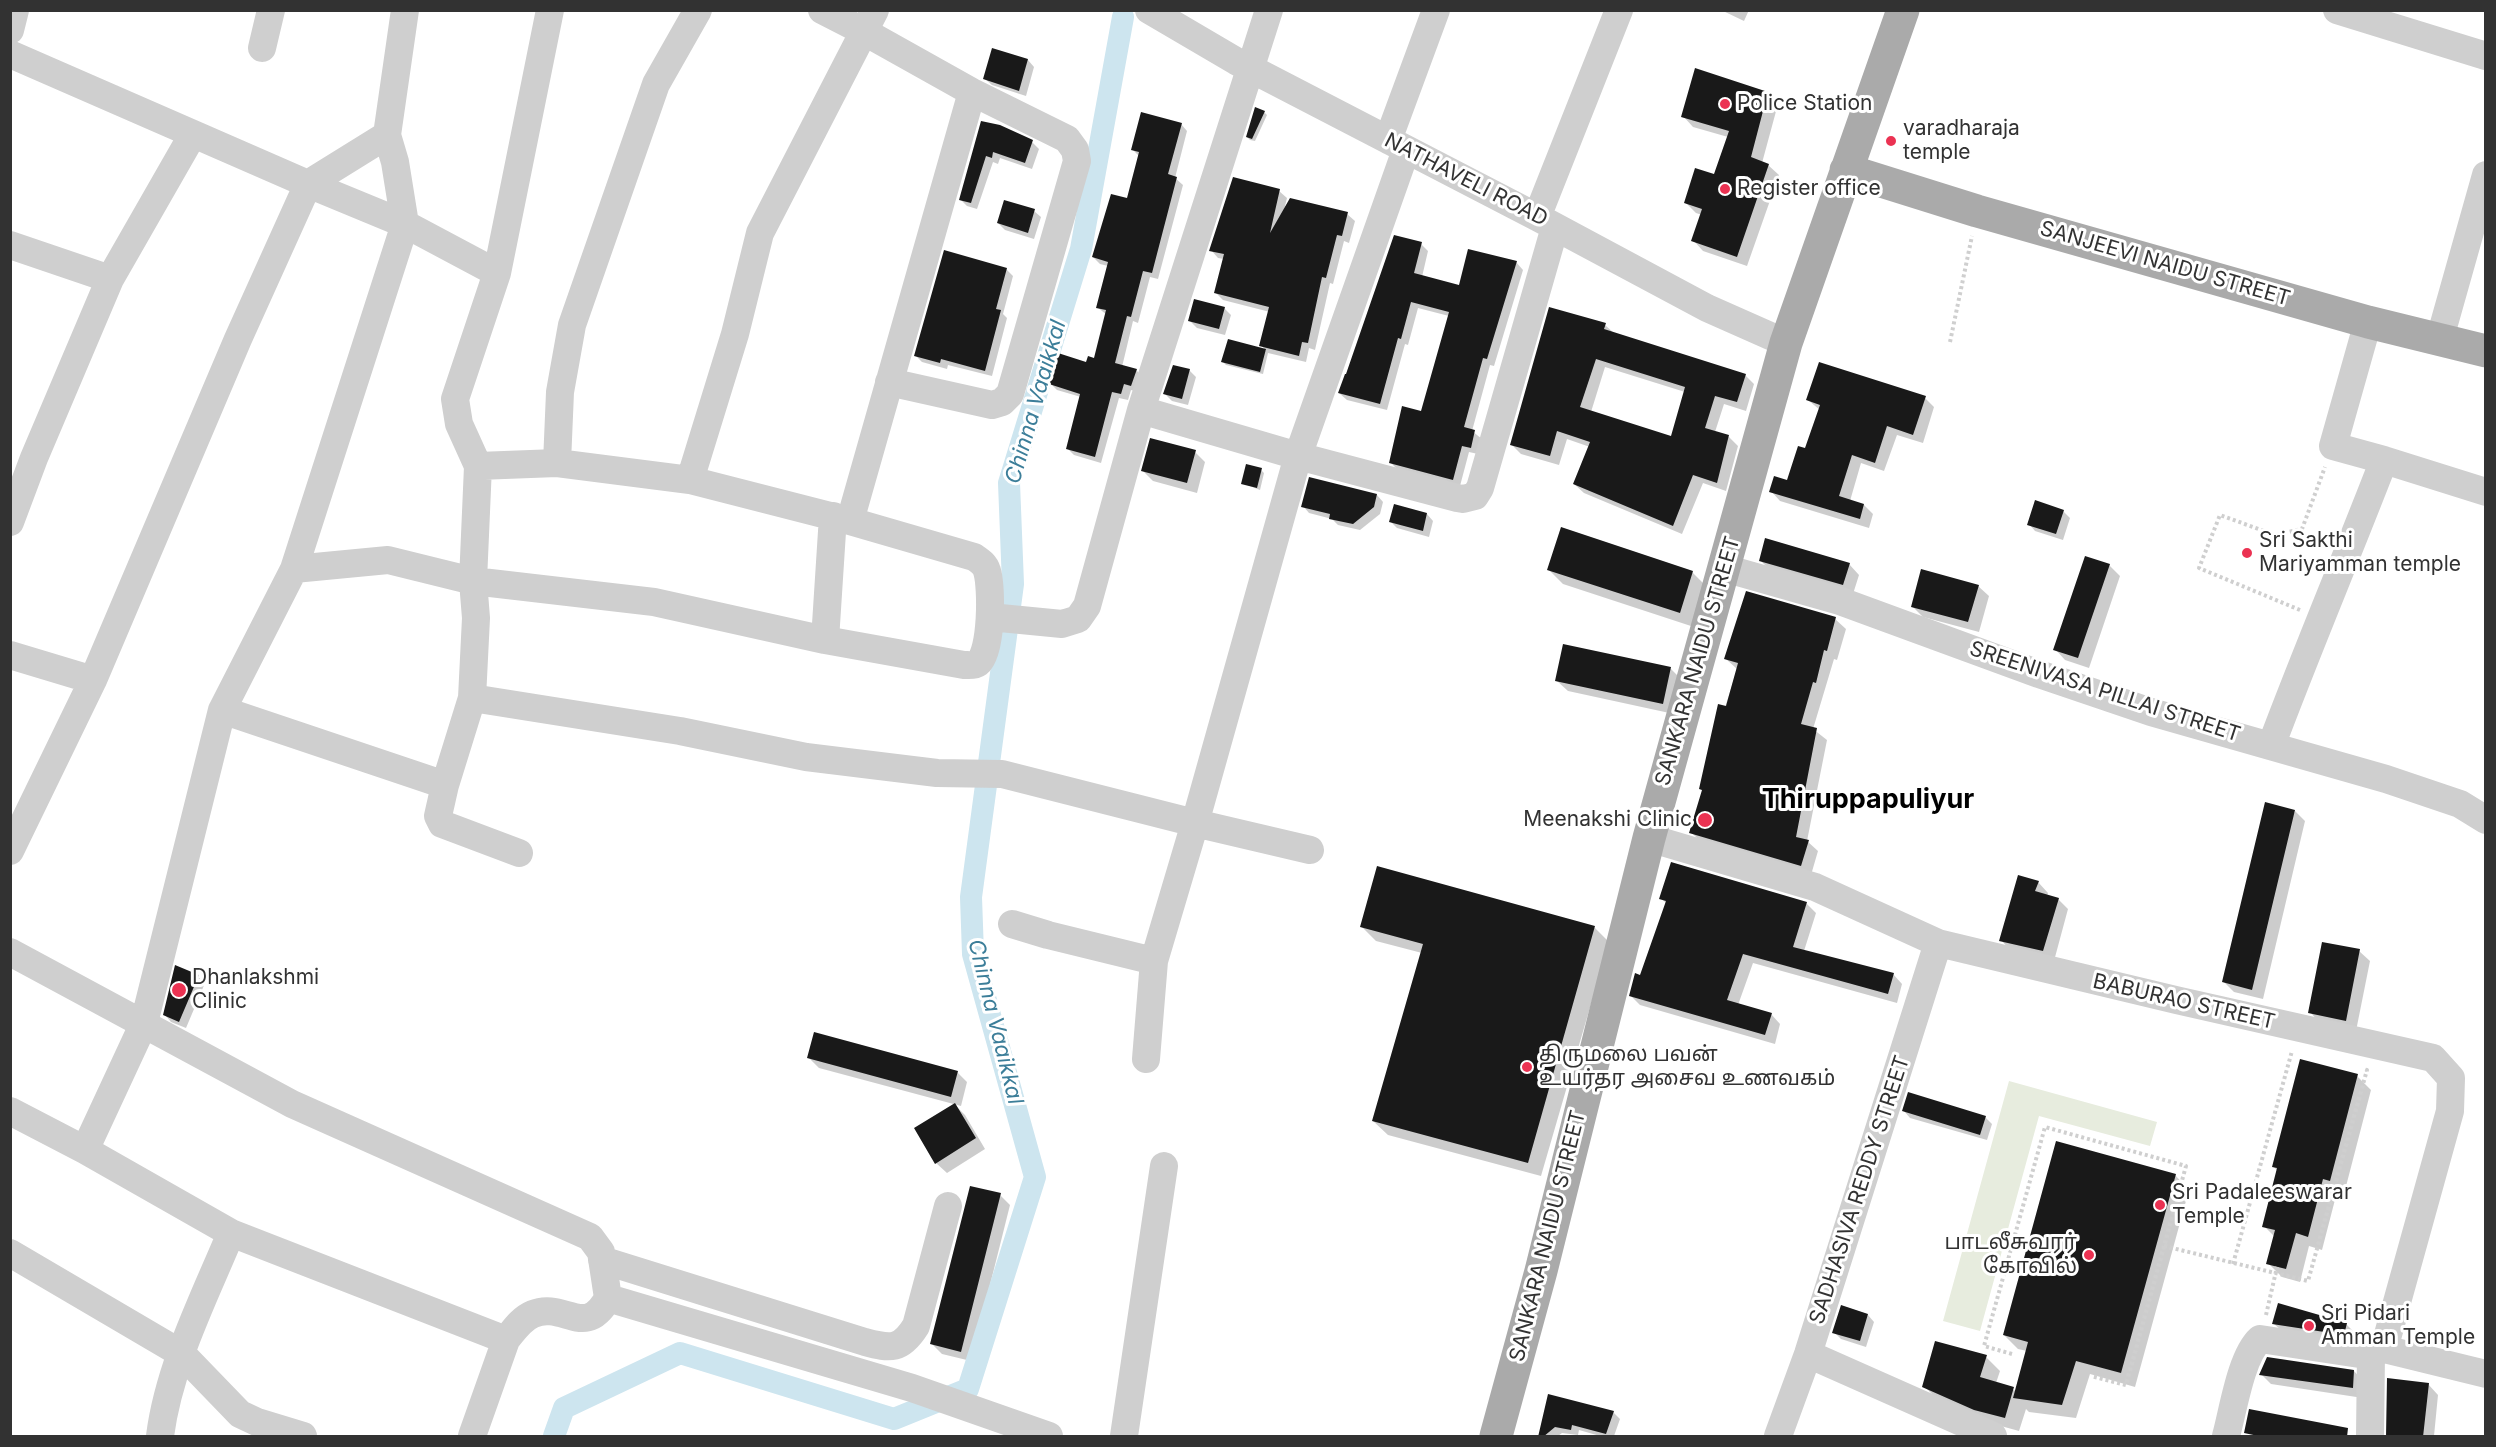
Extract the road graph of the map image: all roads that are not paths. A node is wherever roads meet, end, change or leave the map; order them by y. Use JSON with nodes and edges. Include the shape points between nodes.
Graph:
{"nodes":[{"id":1,"x":15,"y":10,"type":"edge"},
{"id":2,"x":271,"y":10,"type":"edge"},
{"id":3,"x":405,"y":10,"type":"edge"},
{"id":4,"x":550,"y":10,"type":"edge"},
{"id":5,"x":698,"y":10,"type":"edge"},
{"id":6,"x":822,"y":10,"type":"edge"},
{"id":7,"x":1269,"y":10,"type":"edge"},
{"id":8,"x":1436,"y":10,"type":"edge"},
{"id":9,"x":1619,"y":10,"type":"edge"},
{"id":10,"x":1902,"y":10,"type":"edge"},
{"id":11,"x":2337,"y":10,"type":"edge"},
{"id":12,"x":1151,"y":11,"type":"edge"},
{"id":13,"x":869,"y":21,"type":"edge"},
{"id":14,"x":10,"y":30,"type":"edge"},
{"id":15,"x":262,"y":48,"type":"dead end"},
{"id":16,"x":10,"y":54,"type":"edge"},
{"id":17,"x":2486,"y":56,"type":"edge"},
{"id":18,"x":1249,"y":67,"type":"junction"},
{"id":19,"x":972,"y":92,"type":"junction"},
{"id":20,"x":193,"y":134,"type":"junction"},
{"id":21,"x":387,"y":135,"type":"junction"},
{"id":22,"x":1398,"y":145,"type":"junction"},
{"id":23,"x":1846,"y":171,"type":"junction"},
{"id":24,"x":2486,"y":175,"type":"edge"},
{"id":25,"x":308,"y":184,"type":"junction"},
{"id":26,"x":1546,"y":222,"type":"junction"},
{"id":27,"x":405,"y":224,"type":"junction"},
{"id":28,"x":10,"y":245,"type":"edge"},
{"id":29,"x":496,"y":273,"type":"junction"},
{"id":30,"x":110,"y":279,"type":"junction"},
{"id":31,"x":2368,"y":322,"type":"junction"},
{"id":32,"x":2440,"y":338,"type":"junction"},
{"id":33,"x":1786,"y":343,"type":"junction"},
{"id":34,"x":2486,"y":351,"type":"edge"},
{"id":35,"x":889,"y":382,"type":"junction"},
{"id":36,"x":1141,"y":410,"type":"junction"},
{"id":37,"x":1298,"y":456,"type":"junction"},
{"id":38,"x":2384,"y":460,"type":"junction"},
{"id":39,"x":557,"y":463,"type":"junction"},
{"id":40,"x":478,"y":466,"type":"junction"},
{"id":41,"x":690,"y":480,"type":"junction"},
{"id":42,"x":2486,"y":492,"type":"edge"},
{"id":43,"x":842,"y":519,"type":"junction"},
{"id":44,"x":10,"y":522,"type":"edge"},
{"id":45,"x":294,"y":568,"type":"junction"},
{"id":46,"x":1724,"y":568,"type":"junction"},
{"id":47,"x":473,"y":581,"type":"junction"},
{"id":48,"x":1005,"y":618,"type":"junction"},
{"id":49,"x":825,"y":640,"type":"junction"},
{"id":50,"x":10,"y":655,"type":"edge"},
{"id":51,"x":93,"y":680,"type":"junction"},
{"id":52,"x":472,"y":698,"type":"junction"},
{"id":53,"x":222,"y":710,"type":"junction"},
{"id":54,"x":2271,"y":746,"type":"junction"},
{"id":55,"x":445,"y":785,"type":"junction"},
{"id":56,"x":2486,"y":820,"type":"edge"},
{"id":57,"x":1195,"y":823,"type":"junction"},
{"id":58,"x":1649,"y":838,"type":"junction"},
{"id":59,"x":1310,"y":850,"type":"dead end"},
{"id":60,"x":10,"y":851,"type":"edge"},
{"id":61,"x":519,"y":853,"type":"dead end"},
{"id":62,"x":1012,"y":924,"type":"dead end"},
{"id":63,"x":1938,"y":943,"type":"junction"},
{"id":64,"x":10,"y":952,"type":"edge"},
{"id":65,"x":1154,"y":961,"type":"junction"},
{"id":66,"x":144,"y":1023,"type":"junction"},
{"id":67,"x":1146,"y":1059,"type":"dead end"},
{"id":68,"x":10,"y":1111,"type":"edge"},
{"id":69,"x":85,"y":1150,"type":"junction"},
{"id":70,"x":1164,"y":1166,"type":"dead end"},
{"id":71,"x":948,"y":1206,"type":"dead end"},
{"id":72,"x":231,"y":1233,"type":"junction"},
{"id":73,"x":10,"y":1253,"type":"edge"},
{"id":74,"x":602,"y":1260,"type":"junction"},
{"id":75,"x":608,"y":1298,"type":"junction"},
{"id":76,"x":506,"y":1340,"type":"junction"},
{"id":77,"x":2378,"y":1351,"type":"junction"},
{"id":78,"x":182,"y":1354,"type":"junction"},
{"id":79,"x":1808,"y":1354,"type":"junction"},
{"id":80,"x":2486,"y":1374,"type":"edge"},
{"id":81,"x":160,"y":1437,"type":"edge"},
{"id":82,"x":303,"y":1437,"type":"edge"},
{"id":83,"x":472,"y":1437,"type":"edge"},
{"id":84,"x":1049,"y":1437,"type":"edge"},
{"id":85,"x":1124,"y":1437,"type":"edge"},
{"id":86,"x":1496,"y":1437,"type":"edge"},
{"id":87,"x":1778,"y":1437,"type":"edge"},
{"id":88,"x":1993,"y":1437,"type":"edge"},
{"id":89,"x":2226,"y":1437,"type":"edge"},
{"id":90,"x":2370,"y":1437,"type":"edge"}],
"edges":[{"from":1,"to":14,"type":"street"},
{"from":2,"to":15,"type":"street"},
{"from":3,"to":21,"type":"street"},
{"from":4,"to":29,"type":"street"},
{"from":5,"to":39,"type":"street","via":[[656,84],[572,325],[560,392]]},
{"from":6,"to":13,"type":"street"},
{"from":7,"to":18,"type":"street"},
{"from":8,"to":22,"type":"street"},
{"from":9,"to":26,"type":"street"},
{"from":10,"to":23,"type":"main road","name":"SANKARA NAIDU STREET"},
{"from":11,"to":17,"type":"street"},
{"from":12,"to":18,"type":"street","name":"NATHAVELI ROAD"},
{"from":13,"to":19,"type":"street"},
{"from":13,"to":41,"type":"street","via":[[760,233],[735,334]]},
{"from":16,"to":20,"type":"street"},
{"from":18,"to":22,"type":"street","name":"NATHAVELI ROAD"},
{"from":18,"to":36,"type":"street"},
{"from":19,"to":35,"type":"street"},
{"from":19,"to":35,"type":"street","via":[[1067,139],[1075,150],[1074,172],[1010,394],[992,405]]},
{"from":20,"to":25,"type":"street"},
{"from":20,"to":30,"type":"street"},
{"from":21,"to":25,"type":"street"},
{"from":21,"to":27,"type":"street"},
{"from":22,"to":26,"type":"street","name":"NATHAVELI ROAD"},
{"from":22,"to":37,"type":"street"},
{"from":23,"to":31,"type":"main road","name":"SANJEEVI NAIDU STREET"},
{"from":23,"to":33,"type":"main road","name":"SANKARA NAIDU STREET"},
{"from":24,"to":32,"type":"street"},
{"from":25,"to":27,"type":"street"},
{"from":25,"to":51,"type":"street"},
{"from":26,"to":33,"type":"street","name":"NATHAVELI ROAD","via":[[1707,308]]},
{"from":26,"to":37,"type":"street","via":[[1475,496],[1457,498]]},
{"from":27,"to":29,"type":"street"},
{"from":27,"to":45,"type":"street"},
{"from":28,"to":30,"type":"street"},
{"from":29,"to":40,"type":"street","via":[[455,399],[459,424]]},
{"from":30,"to":44,"type":"street"},
{"from":31,"to":32,"type":"main road","name":"SANJEEVI NAIDU STREET"},
{"from":31,"to":38,"type":"street","via":[[2332,446]]},
{"from":32,"to":34,"type":"main road","name":"SANJEEVI NAIDU STREET"},
{"from":33,"to":46,"type":"main road","name":"SANKARA NAIDU STREET"},
{"from":35,"to":43,"type":"street"},
{"from":36,"to":37,"type":"street"},
{"from":36,"to":48,"type":"street","via":[[1087,606],[1078,619],[1062,624]]},
{"from":37,"to":57,"type":"street"},
{"from":38,"to":42,"type":"street"},
{"from":38,"to":54,"type":"street"},
{"from":39,"to":40,"type":"street"},
{"from":39,"to":41,"type":"street"},
{"from":40,"to":47,"type":"street"},
{"from":41,"to":43,"type":"street"},
{"from":43,"to":48,"type":"street","via":[[981,562]]},
{"from":43,"to":49,"type":"street"},
{"from":45,"to":47,"type":"street","via":[[388,560]]},
{"from":45,"to":53,"type":"street"},
{"from":46,"to":54,"type":"street","name":"SREENIVASA PILLAI STREET","via":[[1840,601],[2151,712]]},
{"from":46,"to":58,"type":"main road","name":"SANKARA NAIDU STREET"},
{"from":47,"to":49,"type":"street","via":[[654,602]]},
{"from":47,"to":52,"type":"street","via":[[476,618]]},
{"from":48,"to":49,"type":"street","via":[[979,662],[972,665]]},
{"from":50,"to":51,"type":"street"},
{"from":51,"to":60,"type":"street"},
{"from":52,"to":55,"type":"street"},
{"from":52,"to":57,"type":"street","via":[[680,731],[806,757],[937,773],[1002,774]]},
{"from":53,"to":55,"type":"street"},
{"from":53,"to":66,"type":"street"},
{"from":54,"to":56,"type":"street","name":"SREENIVASA PILLAI STREET","via":[[2460,804]]},
{"from":55,"to":61,"type":"street","via":[[438,816],[441,824]]},
{"from":57,"to":59,"type":"street"},
{"from":57,"to":65,"type":"street"},
{"from":58,"to":63,"type":"street","name":"BABURAO STREET","via":[[1815,887]]},
{"from":58,"to":86,"type":"main road","name":"SANKARA NAIDU STREET"},
{"from":62,"to":65,"type":"street"},
{"from":63,"to":77,"type":"street","name":"BABURAO STREET","via":[[2433,1058],[2451,1078],[2450,1111]]},
{"from":63,"to":79,"type":"street","name":"SADHASIVA REDDY STREET"},
{"from":64,"to":66,"type":"street"},
{"from":65,"to":67,"type":"street"},
{"from":66,"to":69,"type":"street"},
{"from":66,"to":74,"type":"street","via":[[292,1104],[590,1237]]},
{"from":68,"to":69,"type":"street"},
{"from":69,"to":72,"type":"street"},
{"from":70,"to":85,"type":"street"},
{"from":71,"to":74,"type":"street","via":[[916,1326],[908,1340],[897,1346],[865,1342]]},
{"from":72,"to":76,"type":"street"},
{"from":72,"to":78,"type":"street"},
{"from":73,"to":78,"type":"street"},
{"from":74,"to":75,"type":"street"},
{"from":75,"to":76,"type":"street","via":[[600,1312],[586,1319],[535,1313],[520,1322]]},
{"from":75,"to":84,"type":"street","via":[[912,1388]]},
{"from":76,"to":83,"type":"street"},
{"from":77,"to":80,"type":"street"},
{"from":77,"to":89,"type":"street","via":[[2366,1355],[2260,1340],[2248,1357]]},
{"from":77,"to":90,"type":"street","name":"BABURAO STREET"},
{"from":78,"to":81,"type":"street","via":[[163,1411]]},
{"from":78,"to":82,"type":"street","via":[[240,1414]]},
{"from":79,"to":87,"type":"street","name":"SADHASIVA REDDY STREET"},
{"from":79,"to":88,"type":"street"}]}
